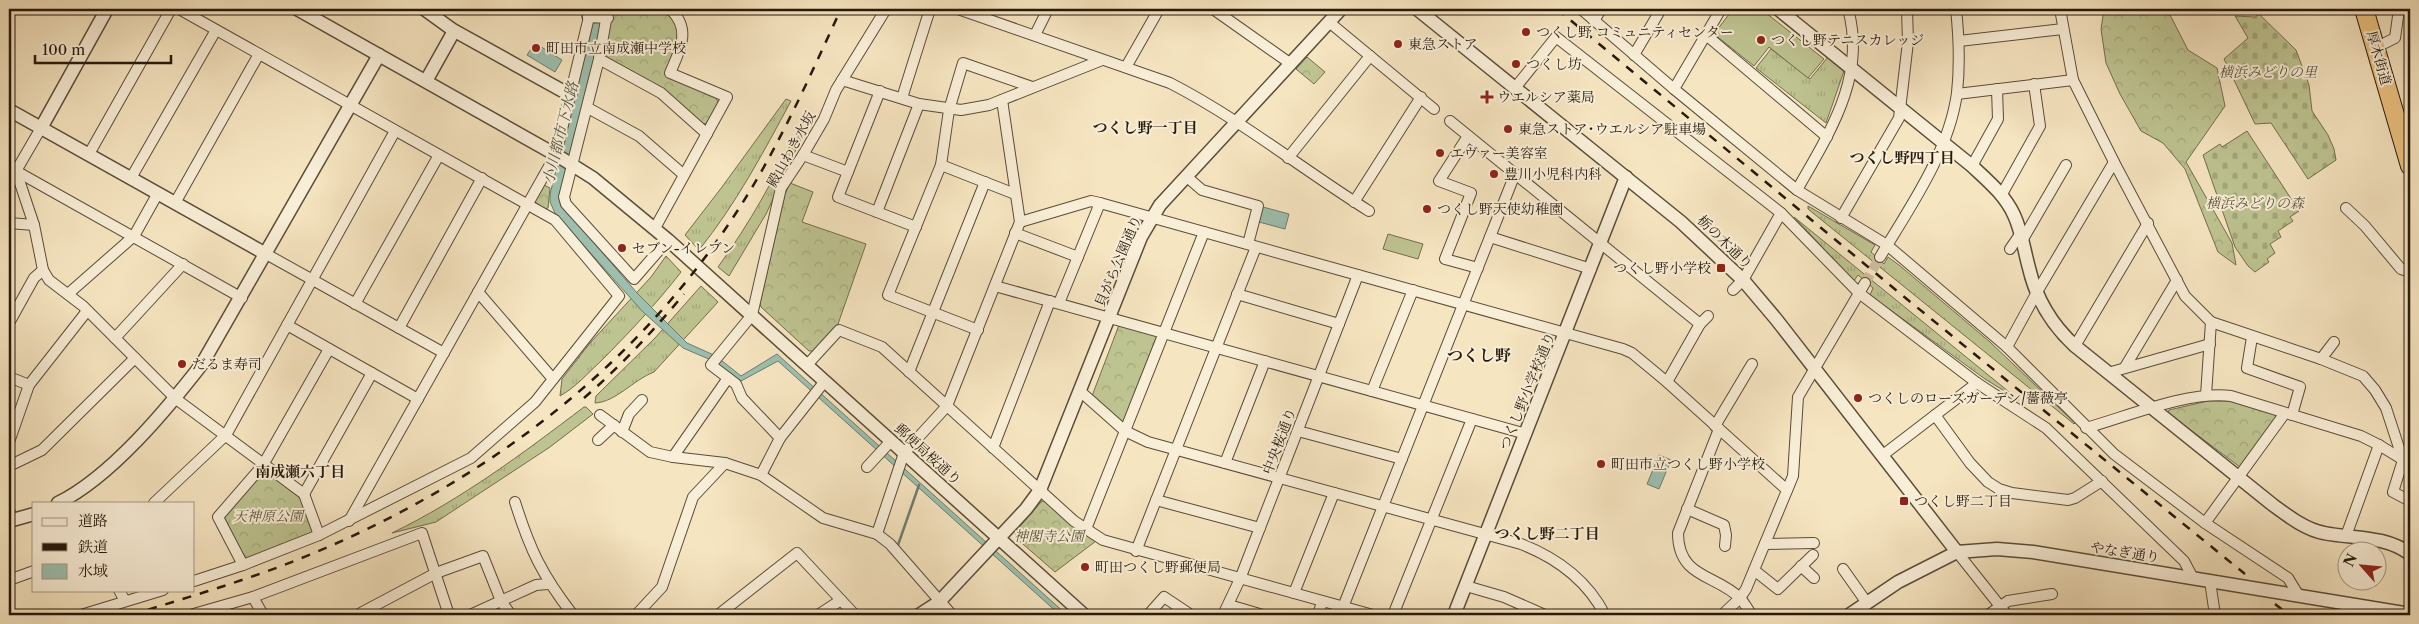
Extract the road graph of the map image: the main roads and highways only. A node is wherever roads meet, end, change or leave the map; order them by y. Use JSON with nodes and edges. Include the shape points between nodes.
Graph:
{"nodes":[{"id":1,"x":2364,"y":9,"type":"edge"},
{"id":2,"x":2375,"y":9,"type":"edge"},
{"id":3,"x":2410,"y":128,"type":"edge"},
{"id":4,"x":2410,"y":166,"type":"edge"}],
"edges":[{"from":1,"to":4,"type":"highway","name":"厚木街道"},
{"from":2,"to":3,"type":"highway","name":"厚木街道"}]}
